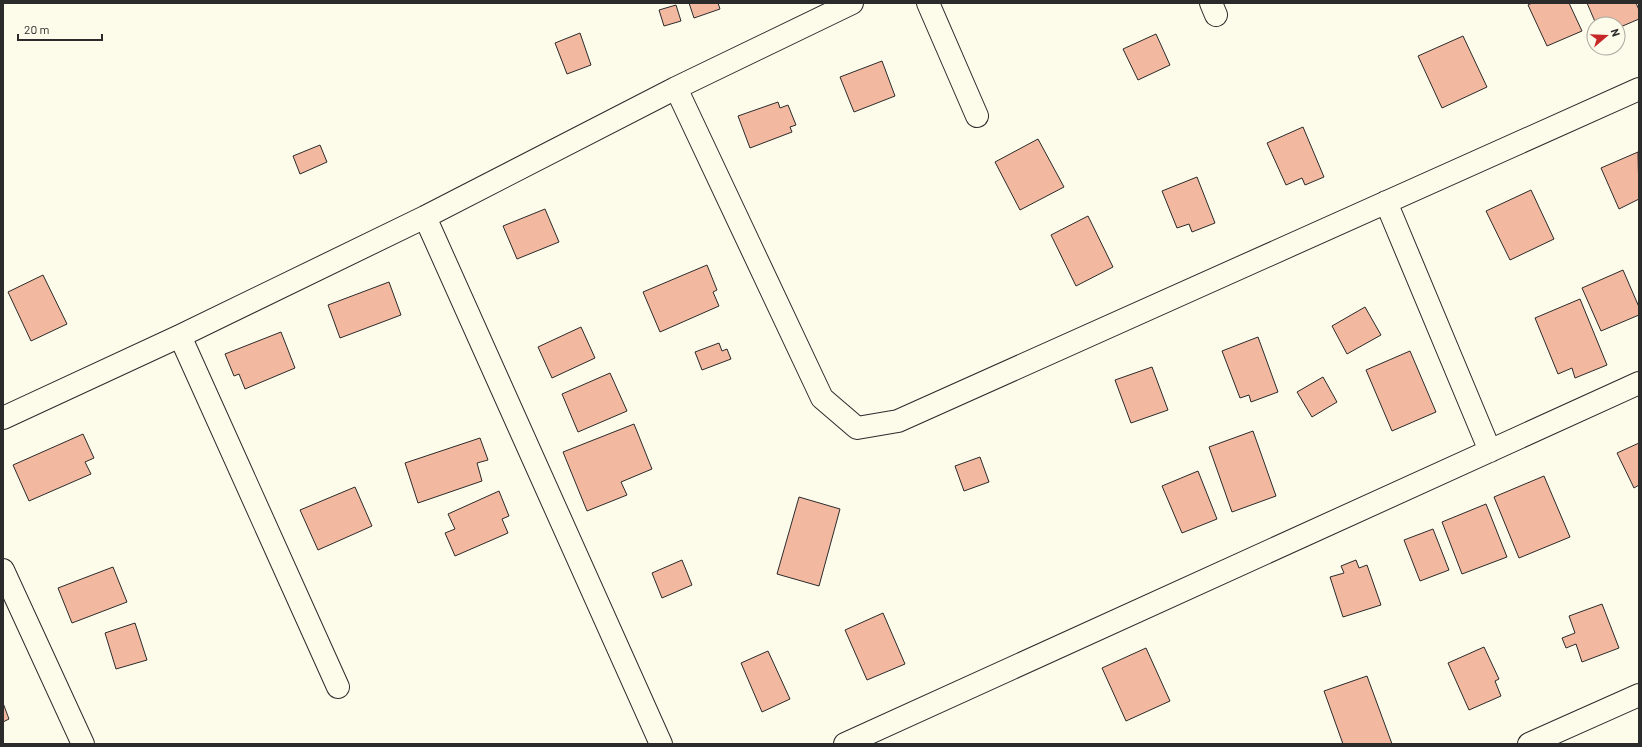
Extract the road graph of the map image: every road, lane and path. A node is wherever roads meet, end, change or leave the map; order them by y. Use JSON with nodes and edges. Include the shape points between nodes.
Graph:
{"nodes":[{"id":1,"x":852,"y":3,"type":"edge"},
{"id":2,"x":928,"y":3,"type":"edge"},
{"id":3,"x":676,"y":88,"type":"junction"},
{"id":4,"x":1639,"y":89,"type":"edge"},
{"id":5,"x":978,"y":116,"type":"dead end"},
{"id":6,"x":1386,"y":202,"type":"junction"},
{"id":7,"x":426,"y":217,"type":"junction"},
{"id":8,"x":180,"y":336,"type":"junction"},
{"id":9,"x":1639,"y":383,"type":"edge"},
{"id":10,"x":3,"y":418,"type":"edge"},
{"id":11,"x":1490,"y":451,"type":"junction"},
{"id":12,"x":3,"y":570,"type":"edge"},
{"id":13,"x":338,"y":687,"type":"dead end"},
{"id":14,"x":1639,"y":695,"type":"edge"},
{"id":15,"x":83,"y":744,"type":"edge"},
{"id":16,"x":661,"y":744,"type":"edge"},
{"id":17,"x":845,"y":744,"type":"edge"},
{"id":18,"x":1529,"y":744,"type":"edge"}],
"edges":[{"from":1,"to":3,"type":"street"},
{"from":2,"to":5,"type":"street"},
{"from":3,"to":6,"type":"street","via":[[822,398],[857,428],[898,421]]},
{"from":3,"to":7,"type":"street"},
{"from":4,"to":6,"type":"street"},
{"from":6,"to":11,"type":"street"},
{"from":7,"to":8,"type":"street"},
{"from":7,"to":16,"type":"street"},
{"from":8,"to":10,"type":"street"},
{"from":8,"to":13,"type":"street"},
{"from":9,"to":11,"type":"street"},
{"from":11,"to":17,"type":"street"},
{"from":12,"to":15,"type":"street"},
{"from":14,"to":18,"type":"street"}]}
